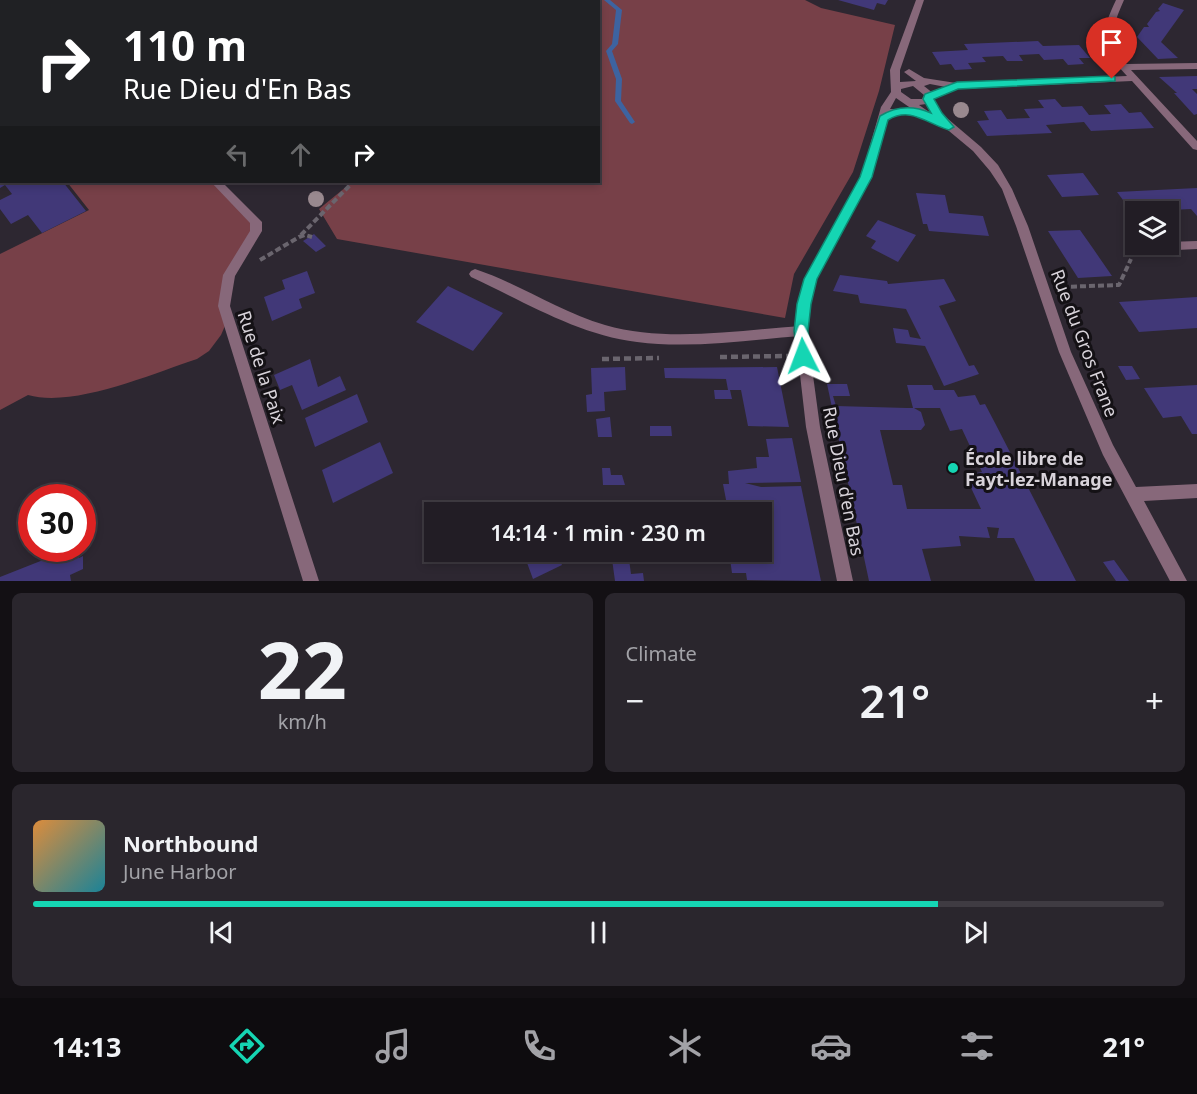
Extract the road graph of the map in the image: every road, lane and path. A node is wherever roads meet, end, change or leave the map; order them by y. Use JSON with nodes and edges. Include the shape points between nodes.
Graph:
{"nodes":[{"id":1,"x":920,"y":0,"type":"edge"},
{"id":2,"x":1120,"y":0,"type":"edge"},
{"id":3,"x":900,"y":57,"type":"junction"},
{"id":4,"x":1197,"y":66,"type":"edge"},
{"id":5,"x":1124,"y":67,"type":"junction"},
{"id":6,"x":909,"y":72,"type":"junction"},
{"id":7,"x":1134,"y":78,"type":"junction"},
{"id":8,"x":934,"y":82,"type":"junction"},
{"id":9,"x":915,"y":84,"type":"junction"},
{"id":10,"x":957,"y":86,"type":"junction"},
{"id":11,"x":896,"y":90,"type":"junction"},
{"id":12,"x":929,"y":98,"type":"junction"},
{"id":13,"x":909,"y":102,"type":"junction"},
{"id":14,"x":922,"y":113,"type":"junction"},
{"id":15,"x":884,"y":118,"type":"junction"},
{"id":16,"x":949,"y":127,"type":"junction"},
{"id":17,"x":1197,"y":147,"type":"edge"},
{"id":18,"x":217,"y":183,"type":"edge"},
{"id":19,"x":351,"y":183,"type":"edge"},
{"id":20,"x":299,"y":237,"type":"junction"},
{"id":21,"x":312,"y":237,"type":"dead end"},
{"id":22,"x":1197,"y":245,"type":"edge"},
{"id":23,"x":1179,"y":246,"type":"edge"},
{"id":24,"x":1133,"y":255,"type":"edge"},
{"id":25,"x":253,"y":264,"type":"dead end"},
{"id":26,"x":475,"y":274,"type":"dead end"},
{"id":27,"x":1043,"y":287,"type":"junction"},
{"id":28,"x":801,"y":331,"type":"junction"},
{"id":29,"x":1197,"y":491,"type":"edge"},
{"id":30,"x":1133,"y":494,"type":"junction"},
{"id":31,"x":311,"y":581,"type":"edge"},
{"id":32,"x":845,"y":581,"type":"edge"},
{"id":33,"x":1179,"y":581,"type":"edge"}],
"edges":[{"from":1,"to":3,"type":"street"},
{"from":2,"to":5,"type":"street","via":[[1107,27],[1114,56]]},
{"from":3,"to":6,"type":"street"},
{"from":3,"to":11,"type":"street","via":[[895,70]]},
{"from":4,"to":5,"type":"street"},
{"from":5,"to":7,"type":"street"},
{"from":6,"to":8,"type":"street"},
{"from":6,"to":9,"type":"street"},
{"from":7,"to":10,"type":"street"},
{"from":7,"to":17,"type":"street"},
{"from":8,"to":9,"type":"street"},
{"from":8,"to":10,"type":"street"},
{"from":9,"to":11,"type":"street","via":[[903,84]]},
{"from":9,"to":12,"type":"street","name":"Rue du Gros Frane","via":[[927,91]]},
{"from":10,"to":12,"type":"street"},
{"from":11,"to":13,"type":"street","name":"Rue du Gros Frane","via":[[900,98]]},
{"from":11,"to":15,"type":"street"},
{"from":12,"to":13,"type":"street"},
{"from":12,"to":16,"type":"street","name":"Rue du Gros Frane","via":[[937,115]]},
{"from":13,"to":14,"type":"street","name":"Rue du Gros Frane"},
{"from":14,"to":15,"type":"street","via":[[894,111]]},
{"from":14,"to":16,"type":"street","name":"Rue du Gros Frane"},
{"from":15,"to":28,"type":"street","name":"Rue Dieu d'en Bas","via":[[866,177],[810,279]]},
{"from":16,"to":27,"type":"street","name":"Rue du Gros Frane","via":[[977,149],[1007,189]]},
{"from":18,"to":31,"type":"street","name":"Rue de la Paix","via":[[256,222],[256,231],[229,275],[224,306]]},
{"from":19,"to":20,"type":"path"},
{"from":20,"to":21,"type":"path"},
{"from":20,"to":25,"type":"path"},
{"from":22,"to":23,"type":"street"},
{"from":24,"to":27,"type":"path","via":[[1119,285]]},
{"from":26,"to":28,"type":"street","via":[[571,318],[635,337],[673,340]]},
{"from":27,"to":30,"type":"street","name":"Rue du Gros Frane","via":[[1065,352],[1108,450]]},
{"from":28,"to":32,"type":"street","name":"Rue Dieu d'en Bas","via":[[813,427]]},
{"from":29,"to":30,"type":"street"},
{"from":30,"to":33,"type":"street","name":"Rue du Gros Frane"}]}
